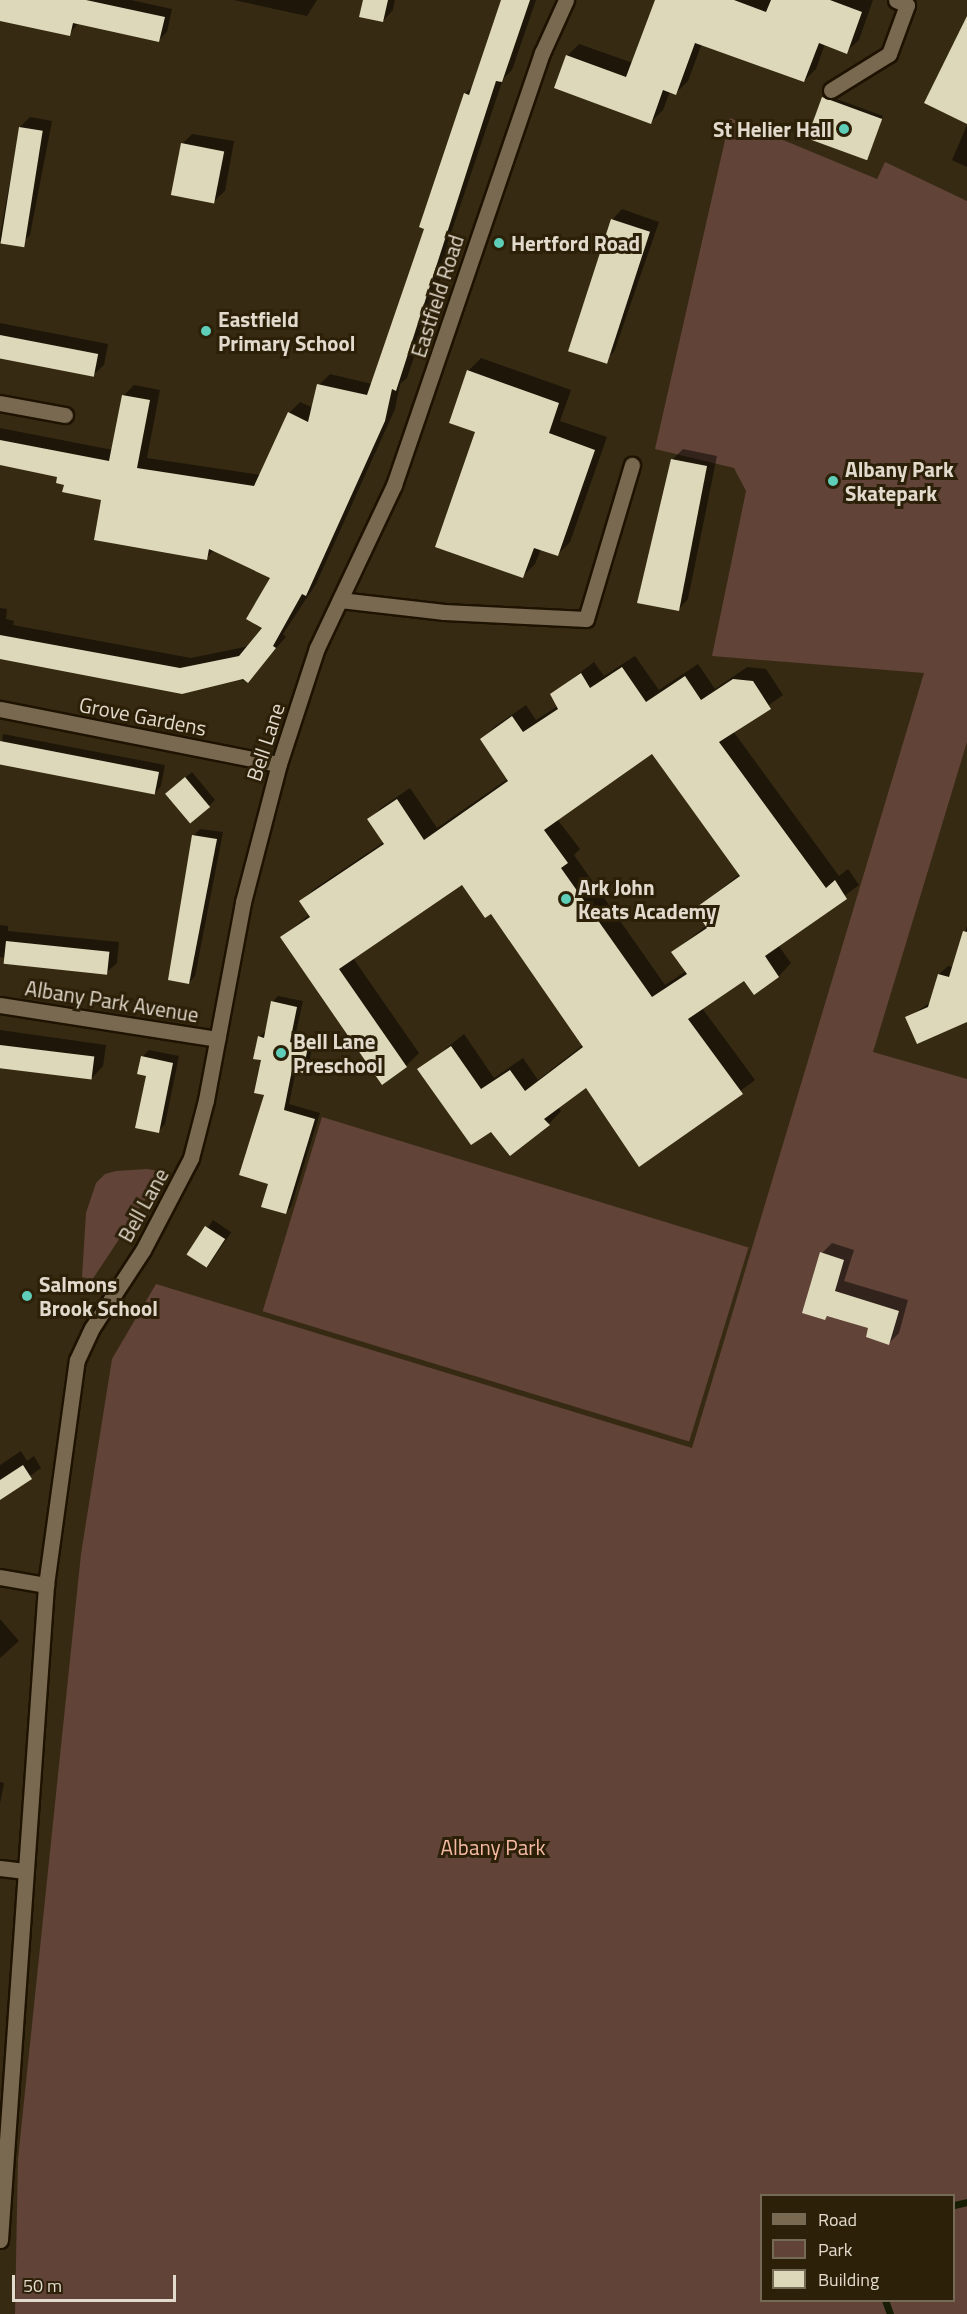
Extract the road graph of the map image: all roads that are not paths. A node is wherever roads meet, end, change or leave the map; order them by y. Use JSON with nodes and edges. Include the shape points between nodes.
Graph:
{"nodes":[{"id":1,"x":566,"y":0,"type":"edge"},
{"id":2,"x":896,"y":0,"type":"edge"},
{"id":3,"x":831,"y":90,"type":"dead end"},
{"id":4,"x":0,"y":403,"type":"edge"},
{"id":5,"x":65,"y":416,"type":"dead end"},
{"id":6,"x":632,"y":465,"type":"dead end"},
{"id":7,"x":340,"y":600,"type":"junction"},
{"id":8,"x":0,"y":709,"type":"edge"},
{"id":9,"x":279,"y":764,"type":"junction"},
{"id":10,"x":0,"y":1005,"type":"edge"},
{"id":11,"x":217,"y":1039,"type":"junction"},
{"id":12,"x":0,"y":1577,"type":"edge"},
{"id":13,"x":46,"y":1585,"type":"junction"},
{"id":14,"x":0,"y":1868,"type":"edge"},
{"id":15,"x":23,"y":1872,"type":"junction"},
{"id":16,"x":2,"y":2170,"type":"edge"},
{"id":17,"x":0,"y":2240,"type":"edge"}],
"edges":[{"from":1,"to":7,"type":"street","name":"Eastfield Road","via":[[542,53],[394,484]]},
{"from":2,"to":3,"type":"street","via":[[907,5],[889,54]]},
{"from":4,"to":5,"type":"street"},
{"from":6,"to":7,"type":"street","via":[[585,619],[444,612]]},
{"from":7,"to":9,"type":"street","name":"Bell Lane","via":[[317,648]]},
{"from":8,"to":9,"type":"street","name":"Grove Gardens"},
{"from":9,"to":11,"type":"street","name":"Bell Lane","via":[[245,892]]},
{"from":10,"to":11,"type":"street","name":"Albany Park Avenue"},
{"from":11,"to":13,"type":"street","name":"Bell Lane","via":[[199,1132],[181,1182],[92,1328],[77,1360]]},
{"from":12,"to":13,"type":"street"},
{"from":13,"to":15,"type":"street","name":"Bell Lane"},
{"from":14,"to":15,"type":"street"},
{"from":15,"to":16,"type":"street","name":"Bell Lane"},
{"from":16,"to":17,"type":"street","name":"Bell Lane"}]}
